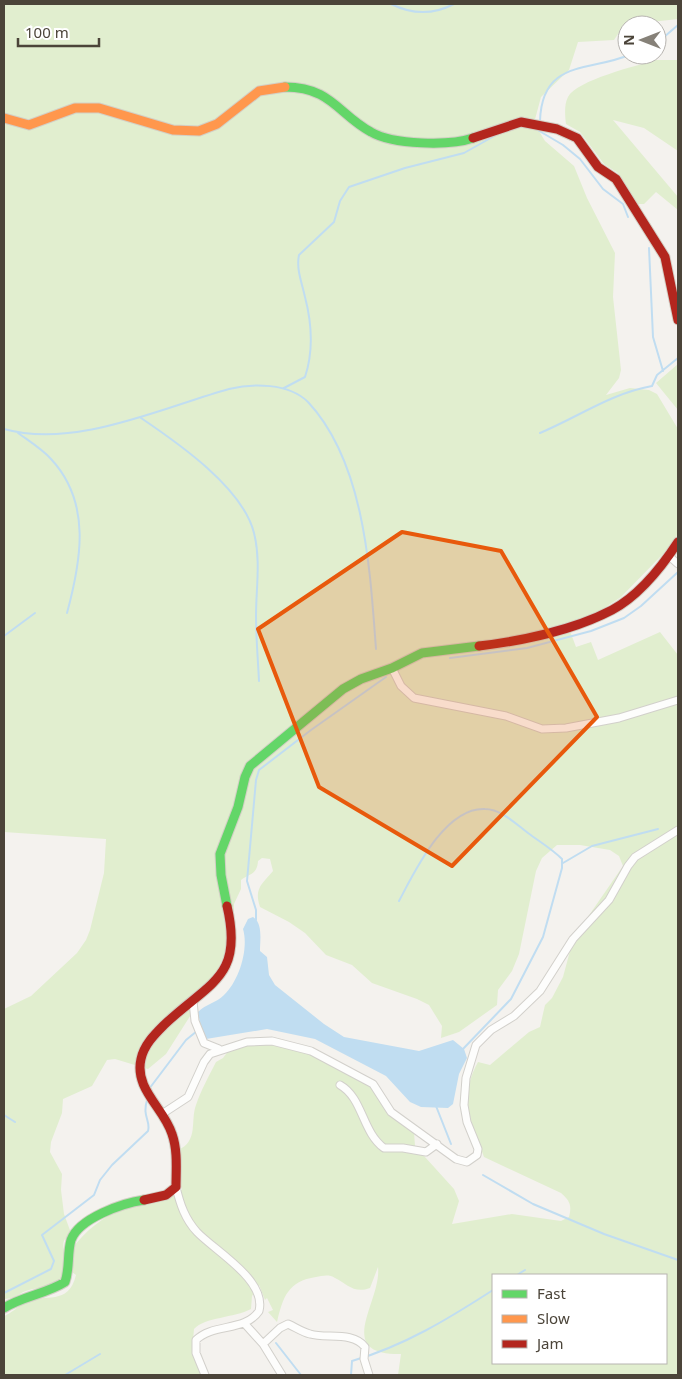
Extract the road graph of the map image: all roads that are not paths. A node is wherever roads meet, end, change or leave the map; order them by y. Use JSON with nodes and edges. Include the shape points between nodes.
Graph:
{"nodes":[{"id":1,"x":4,"y":118,"type":"edge"},
{"id":2,"x":678,"y":320,"type":"edge"},
{"id":3,"x":678,"y":542,"type":"edge"},
{"id":4,"x":669,"y":556,"type":"junction"},
{"id":5,"x":678,"y":564,"type":"edge"},
{"id":6,"x":392,"y":668,"type":"junction"},
{"id":7,"x":678,"y":700,"type":"edge"},
{"id":8,"x":678,"y":830,"type":"edge"},
{"id":9,"x":193,"y":1001,"type":"junction"},
{"id":10,"x":220,"y":1049,"type":"junction"},
{"id":11,"x":340,"y":1085,"type":"dead end"},
{"id":12,"x":162,"y":1114,"type":"junction"},
{"id":13,"x":437,"y":1144,"type":"junction"},
{"id":14,"x":176,"y":1187,"type":"junction"},
{"id":15,"x":4,"y":1308,"type":"edge"},
{"id":16,"x":244,"y":1323,"type":"junction"},
{"id":17,"x":263,"y":1344,"type":"junction"},
{"id":18,"x":205,"y":1375,"type":"edge"},
{"id":19,"x":282,"y":1375,"type":"edge"},
{"id":20,"x":369,"y":1375,"type":"edge"}],
"edges":[{"from":1,"to":2,"type":"street","via":[[29,125],[75,108],[99,108],[172,130],[199,131],[217,124],[259,91],[291,87],[312,91],[331,100],[372,133],[415,143],[459,143],[521,122],[557,129],[577,138],[598,167],[616,179],[665,257]]},
{"from":3,"to":4,"type":"street"},
{"from":4,"to":5,"type":"street"},
{"from":4,"to":6,"type":"street","via":[[634,595],[599,617],[512,642],[422,653]]},
{"from":6,"to":7,"type":"street","via":[[401,686],[414,698],[506,716],[542,729],[619,718]]},
{"from":6,"to":9,"type":"street","via":[[344,689],[246,771],[237,812],[220,851],[221,876],[232,922],[230,952],[222,975]]},
{"from":8,"to":13,"type":"street","via":[[635,857],[610,900],[573,939],[540,990],[514,1016],[491,1030],[476,1045],[466,1078],[464,1105],[478,1155],[467,1162],[460,1161]]},
{"from":9,"to":10,"type":"street","via":[[195,1021],[204,1043]]},
{"from":9,"to":12,"type":"street","via":[[146,1046],[141,1060],[142,1083]]},
{"from":10,"to":12,"type":"street","via":[[207,1058],[188,1096]]},
{"from":10,"to":13,"type":"street","via":[[264,1040],[311,1051],[373,1084],[391,1112],[412,1130]]},
{"from":11,"to":13,"type":"street","via":[[353,1094],[370,1132],[384,1148],[426,1152]]},
{"from":12,"to":14,"type":"street","via":[[172,1136]]},
{"from":14,"to":15,"type":"street","via":[[167,1196],[115,1207],[83,1226],[71,1242],[65,1282]]},
{"from":14,"to":16,"type":"street","via":[[182,1210],[196,1231],[239,1268],[257,1293],[259,1311]]},
{"from":16,"to":17,"type":"street"},
{"from":16,"to":18,"type":"street","via":[[208,1333],[196,1340],[196,1352]]},
{"from":17,"to":19,"type":"street"},
{"from":17,"to":20,"type":"street","via":[[288,1324],[310,1334],[329,1334],[355,1340],[365,1347],[364,1358]]}]}
